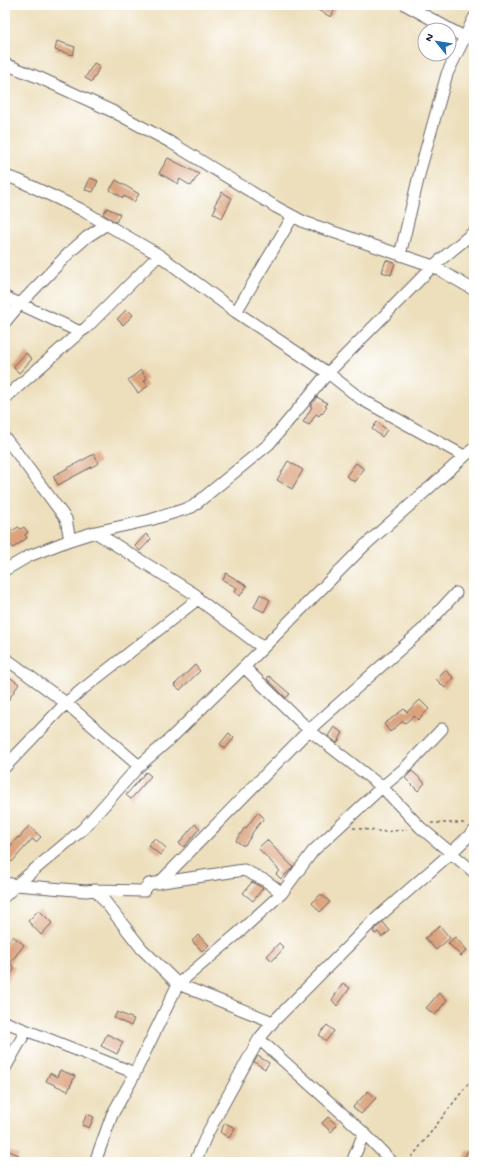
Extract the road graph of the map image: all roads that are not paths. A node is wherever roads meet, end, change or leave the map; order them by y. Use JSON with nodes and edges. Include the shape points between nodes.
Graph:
{"nodes":[{"id":1,"x":406,"y":5,"type":"edge"},
{"id":2,"x":474,"y":18,"type":"edge"},
{"id":3,"x":464,"y":37,"type":"junction"},
{"id":4,"x":5,"y":64,"type":"edge"},
{"id":5,"x":5,"y":176,"type":"edge"},
{"id":6,"x":293,"y":216,"type":"junction"},
{"id":7,"x":107,"y":224,"type":"junction"},
{"id":8,"x":474,"y":232,"type":"edge"},
{"id":9,"x":158,"y":255,"type":"junction"},
{"id":10,"x":400,"y":255,"type":"junction"},
{"id":11,"x":433,"y":266,"type":"junction"},
{"id":12,"x":474,"y":290,"type":"edge"},
{"id":13,"x":5,"y":297,"type":"edge"},
{"id":14,"x":20,"y":304,"type":"junction"},
{"id":15,"x":236,"y":312,"type":"junction"},
{"id":16,"x":5,"y":322,"type":"edge"},
{"id":17,"x":80,"y":332,"type":"junction"},
{"id":18,"x":328,"y":374,"type":"junction"},
{"id":19,"x":5,"y":398,"type":"edge"},
{"id":20,"x":5,"y":438,"type":"edge"},
{"id":21,"x":474,"y":448,"type":"edge"},
{"id":22,"x":464,"y":456,"type":"junction"},
{"id":23,"x":95,"y":532,"type":"junction"},
{"id":24,"x":70,"y":540,"type":"junction"},
{"id":25,"x":5,"y":570,"type":"edge"},
{"id":26,"x":456,"y":593,"type":"dead end"},
{"id":27,"x":198,"y":599,"type":"junction"},
{"id":28,"x":263,"y":648,"type":"junction"},
{"id":29,"x":5,"y":658,"type":"edge"},
{"id":30,"x":244,"y":667,"type":"junction"},
{"id":31,"x":66,"y":703,"type":"junction"},
{"id":32,"x":442,"y":729,"type":"dead end"},
{"id":33,"x":309,"y":730,"type":"junction"},
{"id":34,"x":6,"y":764,"type":"edge"},
{"id":35,"x":139,"y":766,"type":"junction"},
{"id":36,"x":382,"y":787,"type":"junction"},
{"id":37,"x":474,"y":831,"type":"edge"},
{"id":38,"x":451,"y":853,"type":"junction"},
{"id":39,"x":474,"y":872,"type":"edge"},
{"id":40,"x":159,"y":883,"type":"junction"},
{"id":41,"x":10,"y":884,"type":"edge"},
{"id":42,"x":96,"y":890,"type":"junction"},
{"id":43,"x":282,"y":893,"type":"junction"},
{"id":44,"x":5,"y":896,"type":"edge"},
{"id":45,"x":178,"y":984,"type":"junction"},
{"id":46,"x":5,"y":1022,"type":"edge"},
{"id":47,"x":273,"y":1022,"type":"junction"},
{"id":48,"x":26,"y":1031,"type":"junction"},
{"id":49,"x":259,"y":1039,"type":"junction"},
{"id":50,"x":5,"y":1068,"type":"edge"},
{"id":51,"x":135,"y":1073,"type":"junction"},
{"id":52,"x":364,"y":1133,"type":"junction"},
{"id":53,"x":95,"y":1162,"type":"edge"},
{"id":54,"x":195,"y":1162,"type":"edge"},
{"id":55,"x":352,"y":1162,"type":"edge"},
{"id":56,"x":392,"y":1162,"type":"edge"}],
"edges":[{"from":1,"to":3,"type":"street"},
{"from":2,"to":3,"type":"street"},
{"from":3,"to":10,"type":"street","via":[[447,74]]},
{"from":4,"to":6,"type":"street","via":[[128,119]]},
{"from":5,"to":7,"type":"street","via":[[80,209]]},
{"from":6,"to":10,"type":"street"},
{"from":6,"to":15,"type":"street"},
{"from":7,"to":9,"type":"street"},
{"from":7,"to":14,"type":"street","via":[[70,252]]},
{"from":8,"to":11,"type":"street"},
{"from":9,"to":15,"type":"street"},
{"from":9,"to":17,"type":"street"},
{"from":10,"to":11,"type":"street"},
{"from":11,"to":12,"type":"street"},
{"from":11,"to":18,"type":"street"},
{"from":13,"to":14,"type":"street"},
{"from":14,"to":16,"type":"street"},
{"from":14,"to":17,"type":"street"},
{"from":15,"to":18,"type":"street"},
{"from":17,"to":19,"type":"street"},
{"from":18,"to":22,"type":"street","via":[[361,399]]},
{"from":18,"to":23,"type":"street","via":[[269,444],[192,507],[150,520]]},
{"from":20,"to":24,"type":"street","via":[[66,519]]},
{"from":21,"to":22,"type":"street"},
{"from":22,"to":28,"type":"street","via":[[363,547]]},
{"from":23,"to":24,"type":"street"},
{"from":23,"to":27,"type":"street","via":[[196,595]]},
{"from":24,"to":25,"type":"street","via":[[28,556]]},
{"from":26,"to":33,"type":"street","via":[[423,629]]},
{"from":27,"to":28,"type":"street"},
{"from":27,"to":31,"type":"street"},
{"from":28,"to":30,"type":"street"},
{"from":29,"to":31,"type":"street"},
{"from":30,"to":33,"type":"street"},
{"from":30,"to":35,"type":"street"},
{"from":31,"to":34,"type":"street"},
{"from":31,"to":35,"type":"street"},
{"from":32,"to":36,"type":"street","via":[[406,768]]},
{"from":33,"to":36,"type":"street"},
{"from":33,"to":40,"type":"street"},
{"from":35,"to":41,"type":"street","via":[[83,829]]},
{"from":36,"to":38,"type":"street","via":[[421,828]]},
{"from":36,"to":43,"type":"street","via":[[313,851]]},
{"from":37,"to":38,"type":"street"},
{"from":38,"to":39,"type":"street"},
{"from":38,"to":47,"type":"street","via":[[369,925]]},
{"from":40,"to":42,"type":"street","via":[[149,884],[144,891]]},
{"from":40,"to":43,"type":"street","via":[[244,870]]},
{"from":41,"to":42,"type":"street"},
{"from":41,"to":44,"type":"street"},
{"from":42,"to":45,"type":"street","via":[[142,949]]},
{"from":43,"to":45,"type":"street"},
{"from":45,"to":47,"type":"street"},
{"from":45,"to":51,"type":"street"},
{"from":46,"to":48,"type":"street"},
{"from":47,"to":49,"type":"street"},
{"from":48,"to":50,"type":"street"},
{"from":48,"to":51,"type":"street"},
{"from":49,"to":52,"type":"street"},
{"from":49,"to":54,"type":"street","via":[[207,1134]]},
{"from":51,"to":53,"type":"street","via":[[112,1116]]},
{"from":52,"to":55,"type":"street"},
{"from":52,"to":56,"type":"street"}]}
